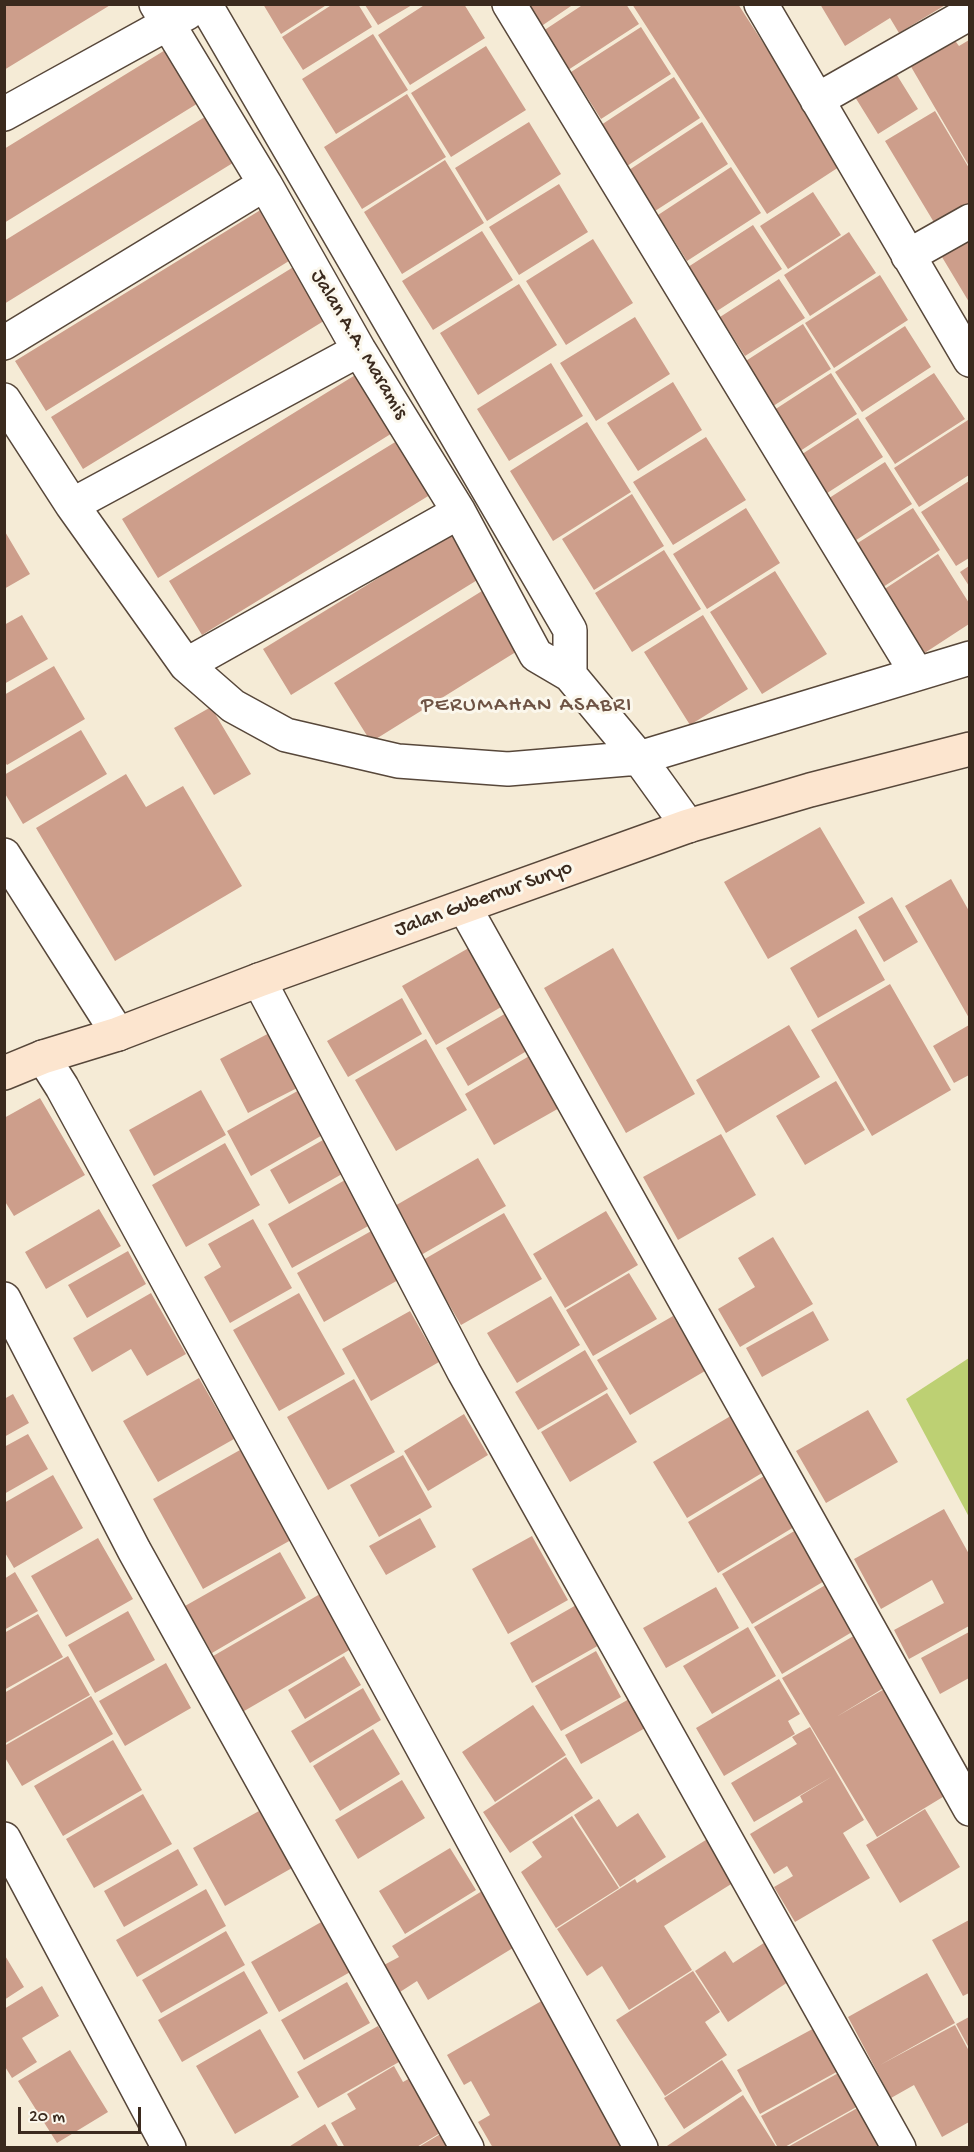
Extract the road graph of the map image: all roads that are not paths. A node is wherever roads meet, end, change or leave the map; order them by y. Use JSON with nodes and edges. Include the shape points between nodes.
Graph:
{"nodes":[{"id":1,"x":200,"y":4,"type":"edge"},
{"id":2,"x":205,"y":4,"type":"edge"},
{"id":3,"x":509,"y":4,"type":"edge"},
{"id":4,"x":761,"y":4,"type":"edge"},
{"id":5,"x":969,"y":13,"type":"edge"},
{"id":6,"x":162,"y":15,"type":"edge"},
{"id":7,"x":817,"y":100,"type":"junction"},
{"id":8,"x":4,"y":114,"type":"edge"},
{"id":9,"x":265,"y":184,"type":"junction"},
{"id":10,"x":969,"y":221,"type":"edge"},
{"id":11,"x":908,"y":256,"type":"junction"},
{"id":12,"x":4,"y":343,"type":"edge"},
{"id":13,"x":359,"y":350,"type":"junction"},
{"id":14,"x":969,"y":360,"type":"edge"},
{"id":15,"x":4,"y":400,"type":"edge"},
{"id":16,"x":72,"y":505,"type":"junction"},
{"id":17,"x":459,"y":512,"type":"junction"},
{"id":18,"x":969,"y":658,"type":"edge"},
{"id":19,"x":186,"y":664,"type":"junction"},
{"id":20,"x":917,"y":674,"type":"junction"},
{"id":21,"x":570,"y":675,"type":"junction"},
{"id":22,"x":969,"y":749,"type":"edge"},
{"id":23,"x":639,"y":758,"type":"junction"},
{"id":24,"x":688,"y":826,"type":"junction"},
{"id":25,"x":4,"y":855,"type":"edge"},
{"id":26,"x":465,"y":908,"type":"junction"},
{"id":27,"x":259,"y":980,"type":"junction"},
{"id":28,"x":118,"y":1034,"type":"junction"},
{"id":29,"x":43,"y":1057,"type":"junction"},
{"id":30,"x":4,"y":1073,"type":"edge"},
{"id":31,"x":4,"y":1299,"type":"edge"},
{"id":32,"x":969,"y":1809,"type":"edge"},
{"id":33,"x":4,"y":1839,"type":"edge"},
{"id":34,"x":169,"y":2148,"type":"edge"},
{"id":35,"x":467,"y":2148,"type":"edge"},
{"id":36,"x":640,"y":2148,"type":"edge"},
{"id":37,"x":899,"y":2148,"type":"edge"}],
"edges":[{"from":1,"to":6,"type":"street"},
{"from":2,"to":21,"type":"street","name":"Jalan A.A. Maramis","via":[[570,630]]},
{"from":3,"to":20,"type":"street"},
{"from":4,"to":7,"type":"street"},
{"from":5,"to":7,"type":"street"},
{"from":6,"to":8,"type":"street"},
{"from":6,"to":9,"type":"street","name":"Jalan A.A. Maramis"},
{"from":7,"to":11,"type":"street"},
{"from":9,"to":12,"type":"street"},
{"from":9,"to":13,"type":"street","name":"Jalan A.A. Maramis"},
{"from":10,"to":11,"type":"street"},
{"from":11,"to":14,"type":"street"},
{"from":13,"to":16,"type":"street"},
{"from":13,"to":17,"type":"street","name":"Jalan A.A. Maramis"},
{"from":15,"to":16,"type":"street"},
{"from":16,"to":19,"type":"street"},
{"from":17,"to":19,"type":"street"},
{"from":17,"to":21,"type":"street","name":"Jalan A.A. Maramis","via":[[536,655]]},
{"from":18,"to":20,"type":"street"},
{"from":19,"to":23,"type":"street","via":[[233,706],[286,735],[398,761],[508,769]]},
{"from":20,"to":23,"type":"street"},
{"from":21,"to":23,"type":"street","name":"Jalan A.A. Maramis"},
{"from":22,"to":24,"type":"main road","name":"Jalan Gubernur Suryo"},
{"from":23,"to":24,"type":"street","name":"Jalan A.A. Maramis"},
{"from":24,"to":26,"type":"main road","name":"Jalan Gubernur Suryo"},
{"from":25,"to":28,"type":"street"},
{"from":26,"to":27,"type":"main road","name":"Jalan Gubernur Suryo"},
{"from":26,"to":32,"type":"street"},
{"from":27,"to":28,"type":"main road","name":"Jalan Gubernur Suryo"},
{"from":27,"to":37,"type":"street","via":[[464,1372]]},
{"from":28,"to":29,"type":"main road","name":"Jalan Gubernur Suryo"},
{"from":29,"to":30,"type":"main road","name":"Jalan Gubernur Suryo"},
{"from":29,"to":36,"type":"street"},
{"from":31,"to":35,"type":"street","via":[[134,1550]]},
{"from":33,"to":34,"type":"street"}]}
